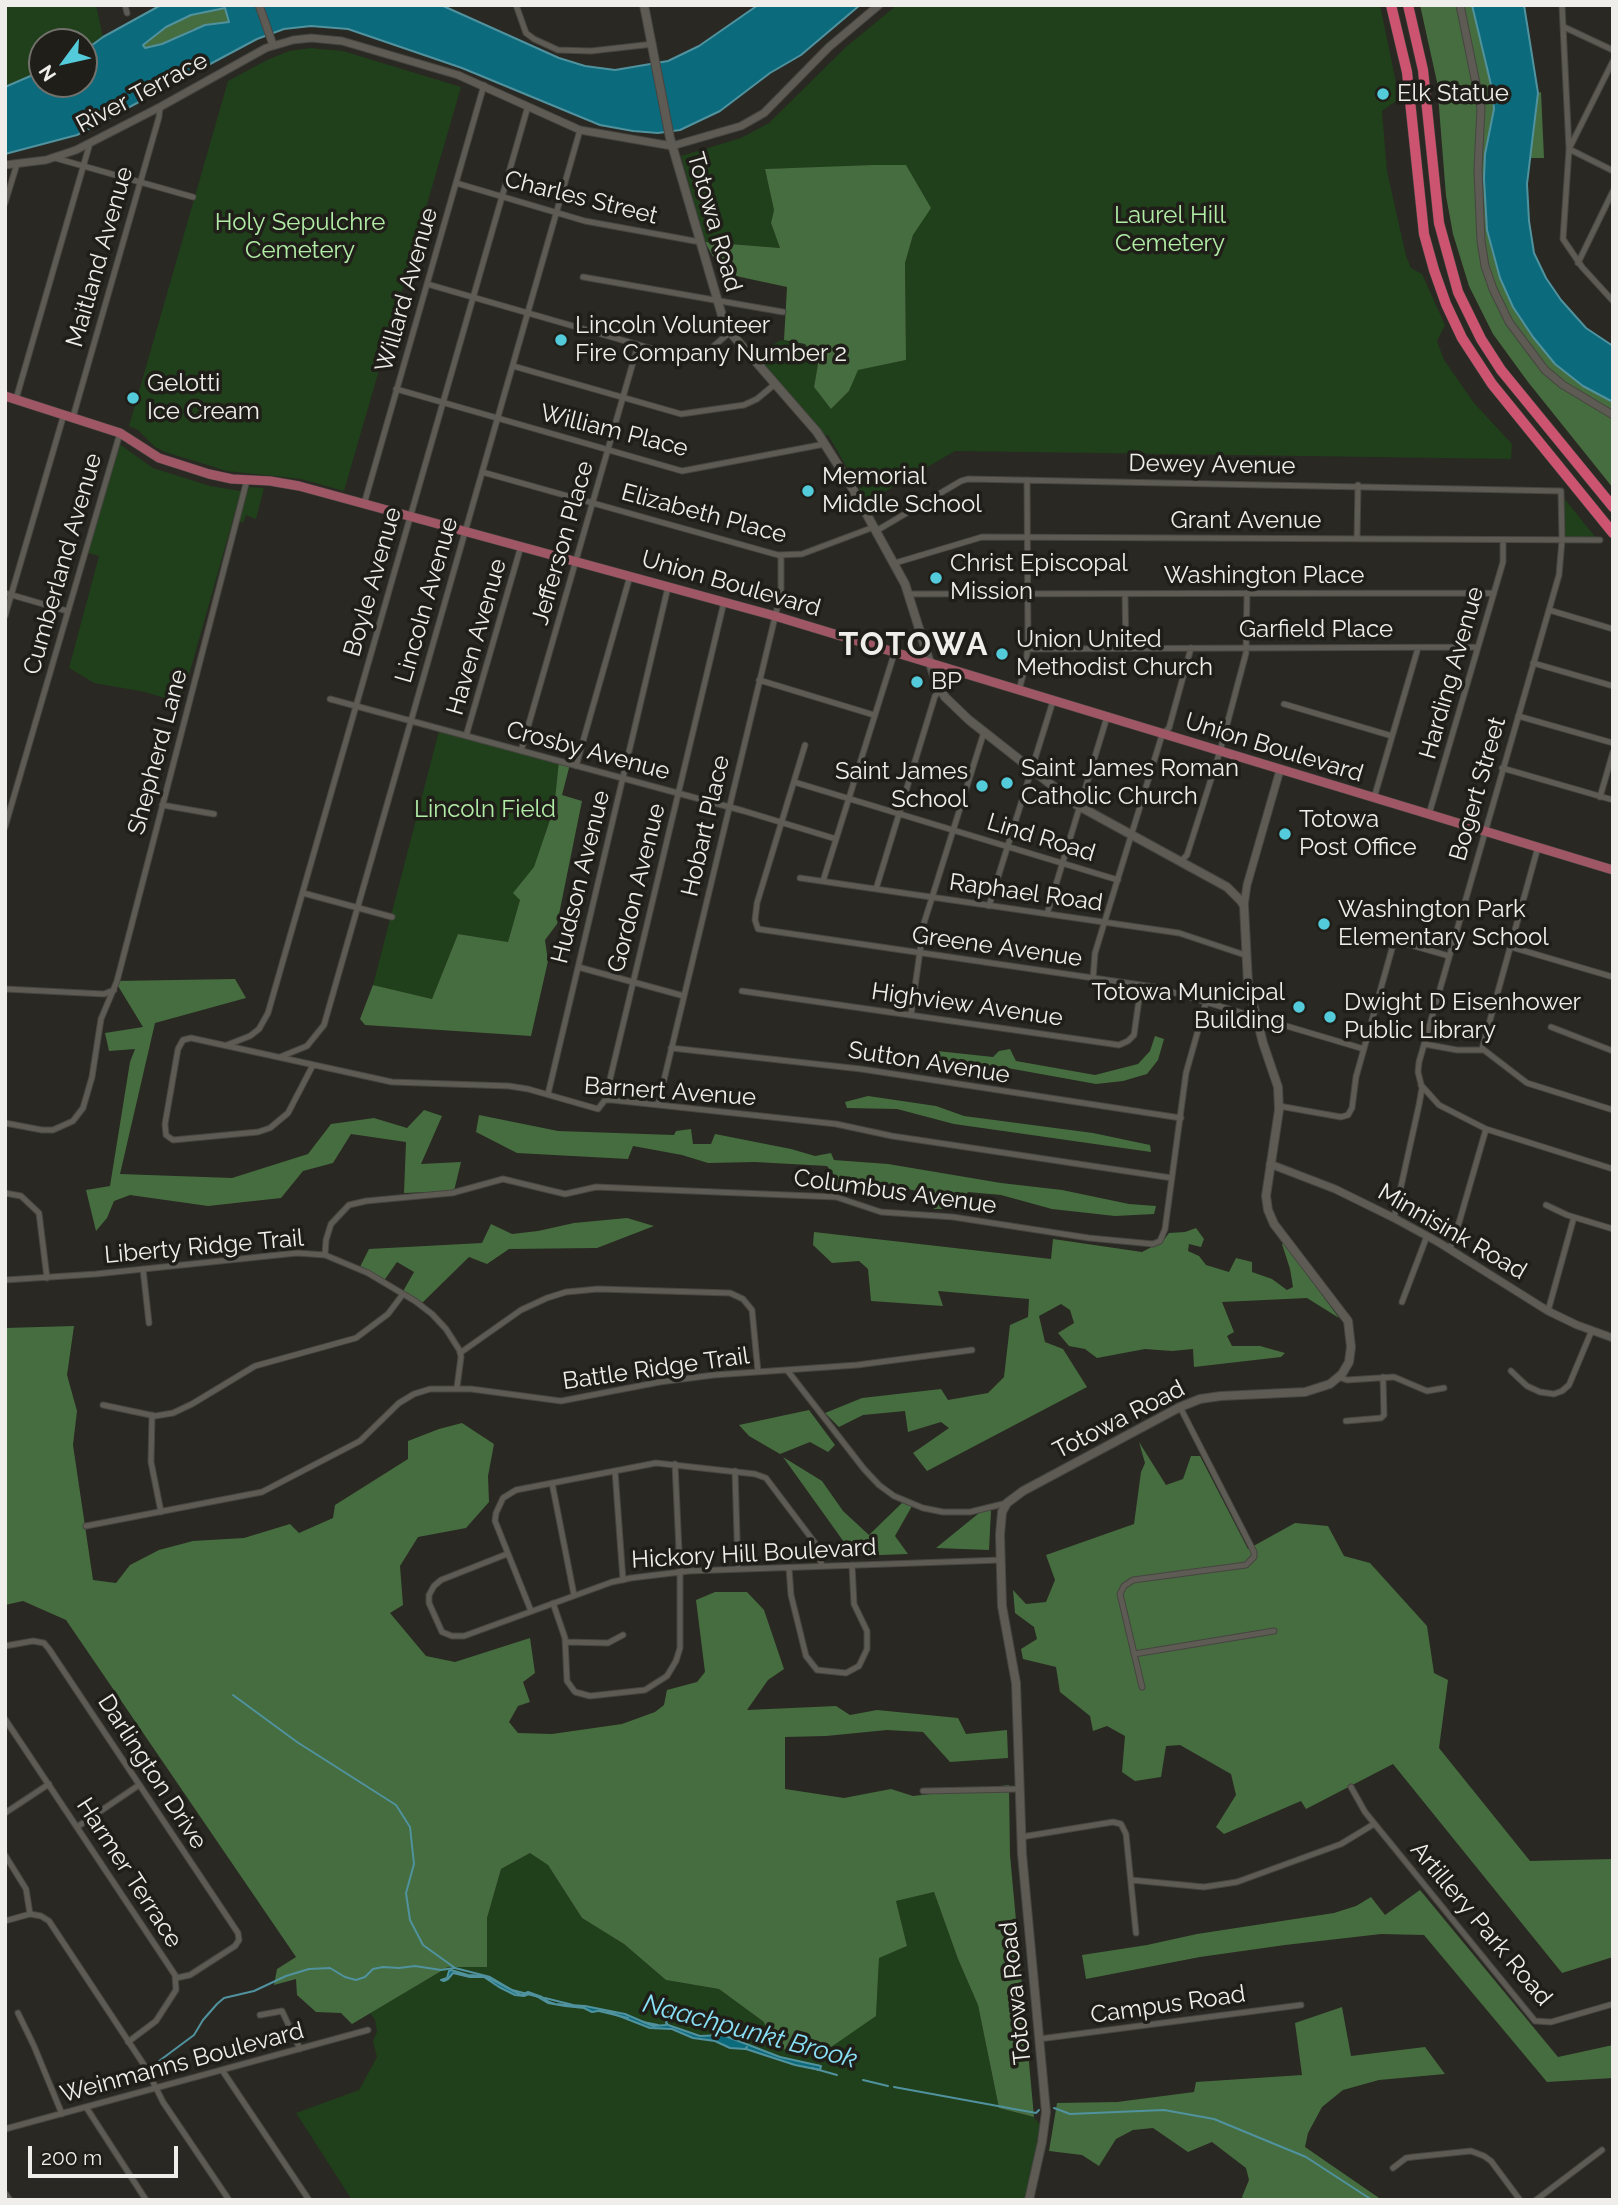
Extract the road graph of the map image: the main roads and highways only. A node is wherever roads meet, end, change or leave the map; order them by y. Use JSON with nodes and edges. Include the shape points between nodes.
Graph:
{"nodes":[{"id":1,"x":644,"y":5,"type":"edge"},
{"id":2,"x":1391,"y":5,"type":"edge"},
{"id":3,"x":1408,"y":5,"type":"edge"},
{"id":4,"x":9,"y":399,"type":"edge"},
{"id":5,"x":1613,"y":507,"type":"edge"},
{"id":6,"x":1613,"y":533,"type":"edge"},
{"id":7,"x":931,"y":664,"type":"junction"},
{"id":8,"x":1613,"y":870,"type":"edge"},
{"id":9,"x":1029,"y":2200,"type":"edge"}],
"edges":[{"from":1,"to":7,"type":"main road","name":"Totowa Road","via":[[670,139],[716,301],[730,332],[825,444],[895,563]]},
{"from":2,"to":6,"type":"highway","via":[[1409,81],[1424,234],[1446,304],[1492,384]]},
{"from":3,"to":5,"type":"highway","via":[[1423,70],[1439,223],[1458,292],[1502,370]]},
{"from":4,"to":7,"type":"main road","name":"Union Boulevard","via":[[120,433],[159,458],[219,476],[289,484],[775,616]]},
{"from":7,"to":8,"type":"main road","name":"Union Boulevard"},
{"from":7,"to":9,"type":"main road","name":"Totowa Road","via":[[950,703],[1032,770],[1080,807],[1233,890],[1244,906],[1248,983],[1278,1087],[1266,1196],[1270,1215],[1348,1321],[1346,1368],[1323,1387],[1221,1396],[1180,1407],[1023,1491],[1007,1503],[1000,1521],[1004,1624],[1019,1713],[1021,1837],[1046,2120]]}]}
